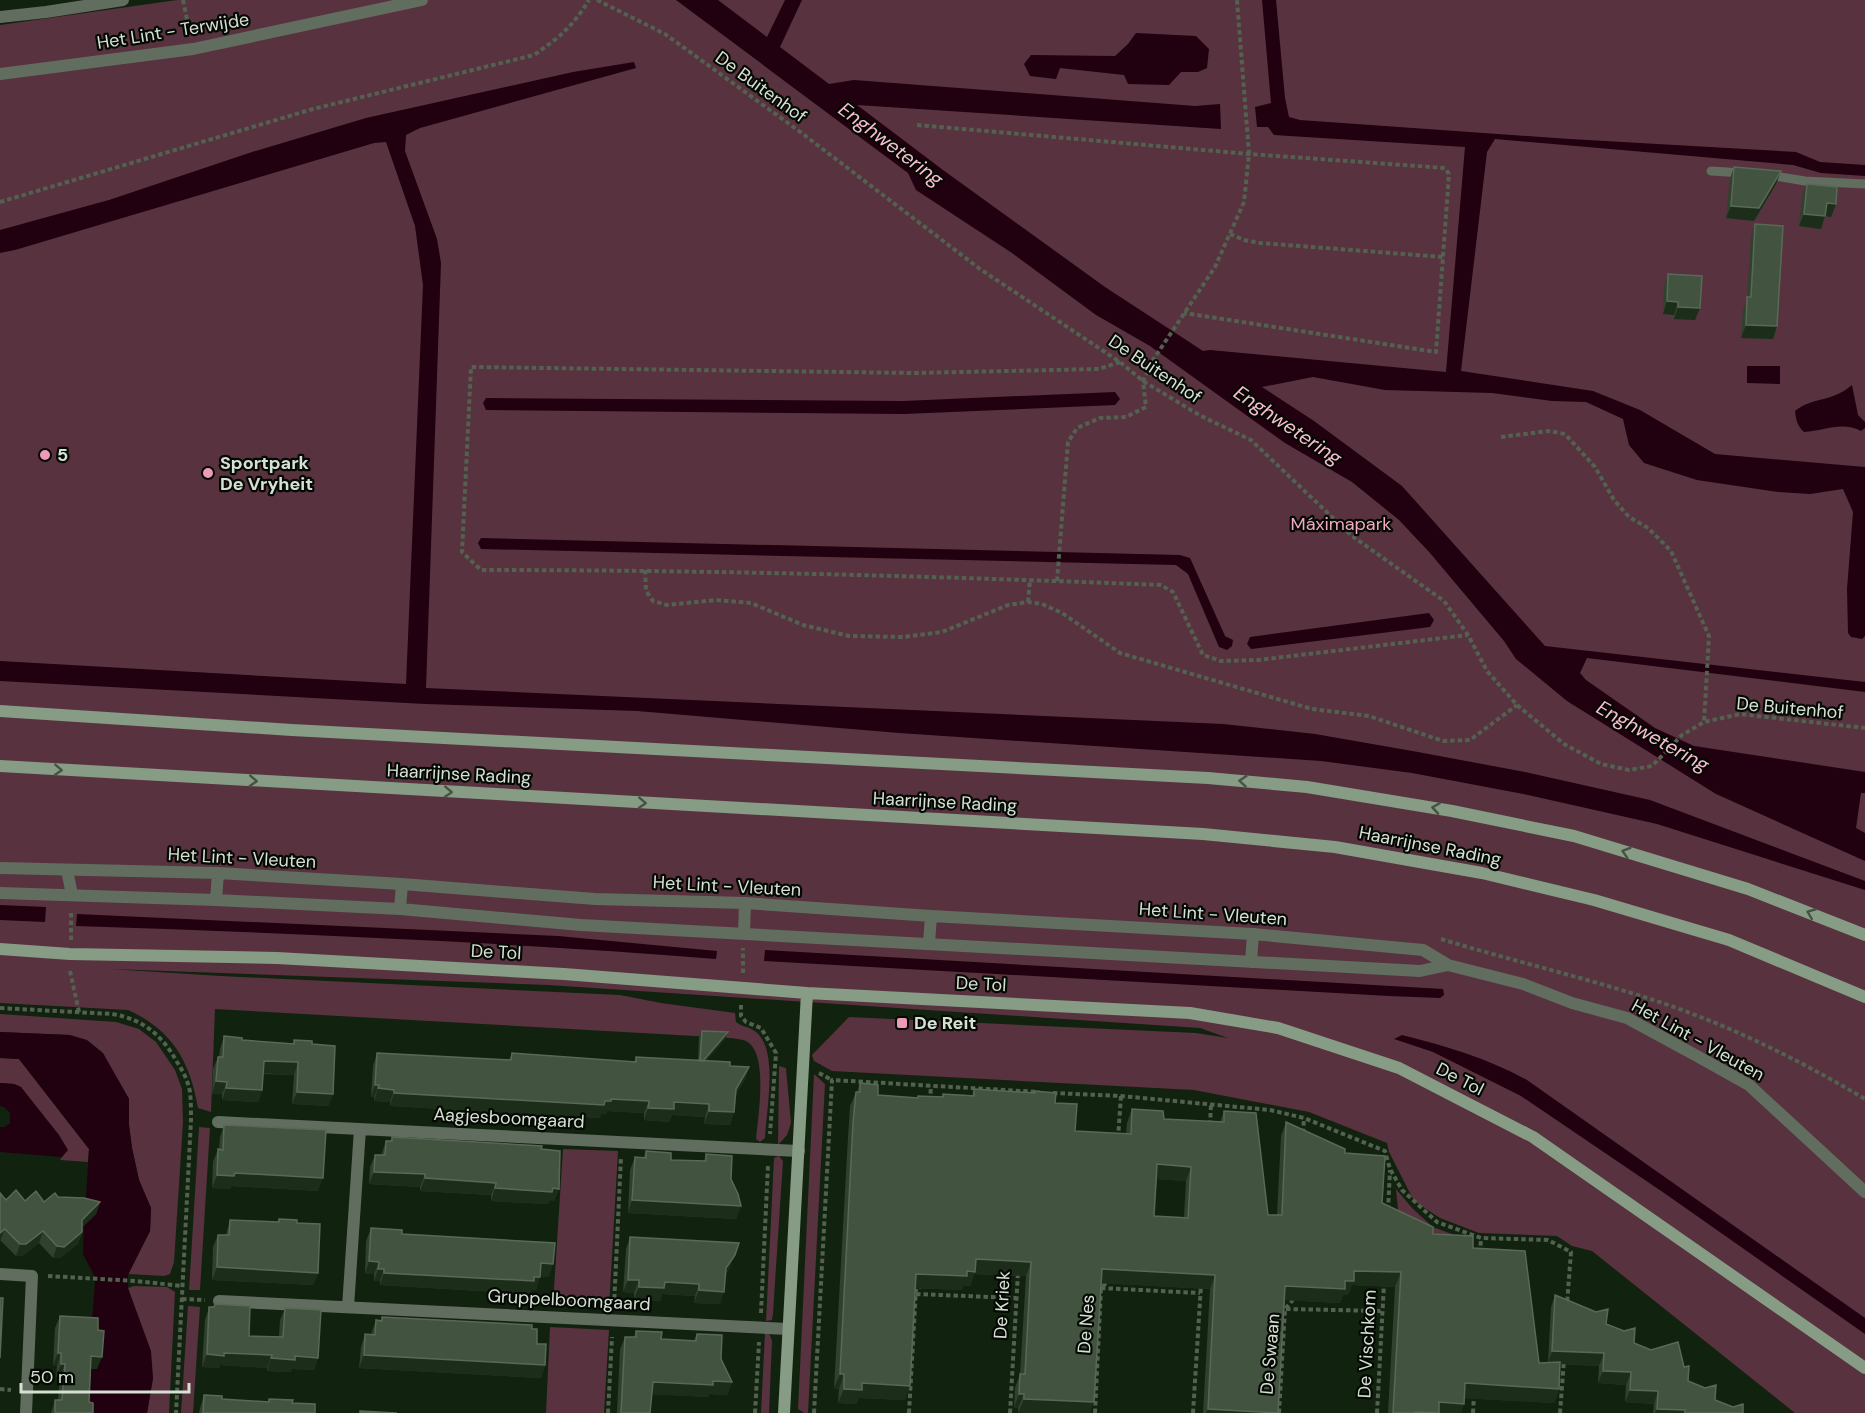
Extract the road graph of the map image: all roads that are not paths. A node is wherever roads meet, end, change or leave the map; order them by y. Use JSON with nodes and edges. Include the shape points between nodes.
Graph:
{"nodes":[{"id":1,"x":123,"y":0,"type":"edge"},
{"id":2,"x":422,"y":0,"type":"edge"},
{"id":3,"x":0,"y":17,"type":"edge"},
{"id":4,"x":0,"y":74,"type":"edge"},
{"id":5,"x":1711,"y":171,"type":"dead end"},
{"id":6,"x":1865,"y":184,"type":"edge"},
{"id":7,"x":0,"y":711,"type":"edge"},
{"id":8,"x":0,"y":766,"type":"edge"},
{"id":9,"x":0,"y":868,"type":"edge"},
{"id":10,"x":67,"y":870,"type":"junction"},
{"id":11,"x":218,"y":873,"type":"junction"},
{"id":12,"x":402,"y":884,"type":"junction"},
{"id":13,"x":0,"y":893,"type":"edge"},
{"id":14,"x":72,"y":895,"type":"junction"},
{"id":15,"x":216,"y":900,"type":"junction"},
{"id":16,"x":745,"y":903,"type":"junction"},
{"id":17,"x":400,"y":909,"type":"junction"},
{"id":18,"x":931,"y":916,"type":"junction"},
{"id":19,"x":744,"y":934,"type":"junction"},
{"id":20,"x":1253,"y":934,"type":"junction"},
{"id":21,"x":1865,"y":935,"type":"edge"},
{"id":22,"x":929,"y":943,"type":"junction"},
{"id":23,"x":0,"y":950,"type":"edge"},
{"id":24,"x":1251,"y":962,"type":"junction"},
{"id":25,"x":1448,"y":965,"type":"junction"},
{"id":26,"x":807,"y":993,"type":"junction"},
{"id":27,"x":1865,"y":996,"type":"edge"},
{"id":28,"x":218,"y":1122,"type":"dead end"},
{"id":29,"x":360,"y":1129,"type":"junction"},
{"id":30,"x":799,"y":1150,"type":"junction"},
{"id":31,"x":1865,"y":1192,"type":"edge"},
{"id":32,"x":0,"y":1274,"type":"edge"},
{"id":33,"x":219,"y":1301,"type":"dead end"},
{"id":34,"x":348,"y":1307,"type":"junction"},
{"id":35,"x":788,"y":1329,"type":"junction"},
{"id":36,"x":1865,"y":1368,"type":"edge"},
{"id":37,"x":26,"y":1413,"type":"edge"},
{"id":38,"x":784,"y":1413,"type":"edge"}],
"edges":[{"from":1,"to":3,"type":"street"},
{"from":2,"to":4,"type":"street","name":"Het Lint - Terwijde","via":[[193,49]]},
{"from":5,"to":6,"type":"lane"},
{"from":21,"to":7,"type":"main road","name":"Haarrijnse Rading","one_way":true,"via":[[1749,889],[1574,836],[1307,787],[1208,778]]},
{"from":8,"to":27,"type":"main road","name":"Haarrijnse Rading","one_way":true,"via":[[1203,834],[1335,847],[1482,873],[1594,900],[1729,940]]},
{"from":9,"to":10,"type":"street","name":"Het Lint - Vleuten"},
{"from":10,"to":11,"type":"street","name":"Het Lint - Vleuten"},
{"from":10,"to":14,"type":"street"},
{"from":11,"to":12,"type":"street","name":"Het Lint - Vleuten"},
{"from":11,"to":15,"type":"street"},
{"from":12,"to":16,"type":"street","name":"Het Lint - Vleuten","via":[[595,899]]},
{"from":12,"to":17,"type":"street"},
{"from":13,"to":14,"type":"street","name":"Het Lint - Vleuten"},
{"from":14,"to":15,"type":"street","name":"Het Lint - Vleuten"},
{"from":15,"to":17,"type":"street","name":"Het Lint - Vleuten"},
{"from":16,"to":18,"type":"street","name":"Het Lint - Vleuten"},
{"from":16,"to":19,"type":"street"},
{"from":17,"to":19,"type":"street","name":"Het Lint - Vleuten"},
{"from":18,"to":20,"type":"street","name":"Het Lint - Vleuten"},
{"from":18,"to":22,"type":"street"},
{"from":19,"to":22,"type":"street","name":"Het Lint - Vleuten"},
{"from":20,"to":24,"type":"street"},
{"from":20,"to":25,"type":"street","name":"Het Lint - Vleuten","via":[[1423,950]]},
{"from":22,"to":24,"type":"street","name":"Het Lint - Vleuten"},
{"from":23,"to":26,"type":"main road","name":"De Tol","via":[[277,958]]},
{"from":24,"to":25,"type":"street","name":"Het Lint - Vleuten","via":[[1420,971]]},
{"from":25,"to":31,"type":"street","name":"Het Lint - Vleuten","via":[[1523,984],[1637,1023],[1749,1085]]},
{"from":26,"to":30,"type":"main road"},
{"from":26,"to":36,"type":"main road","name":"De Tol","via":[[1190,1013],[1278,1028],[1399,1068],[1533,1137]]},
{"from":28,"to":29,"type":"street","name":"Aagjesboomgaard"},
{"from":29,"to":30,"type":"street","name":"Aagjesboomgaard"},
{"from":29,"to":34,"type":"street"},
{"from":30,"to":35,"type":"main road"},
{"from":32,"to":37,"type":"street","via":[[32,1276]]},
{"from":33,"to":34,"type":"street","name":"Gruppelboomgaard"},
{"from":34,"to":35,"type":"street","name":"Gruppelboomgaard"},
{"from":35,"to":38,"type":"main road"}]}
